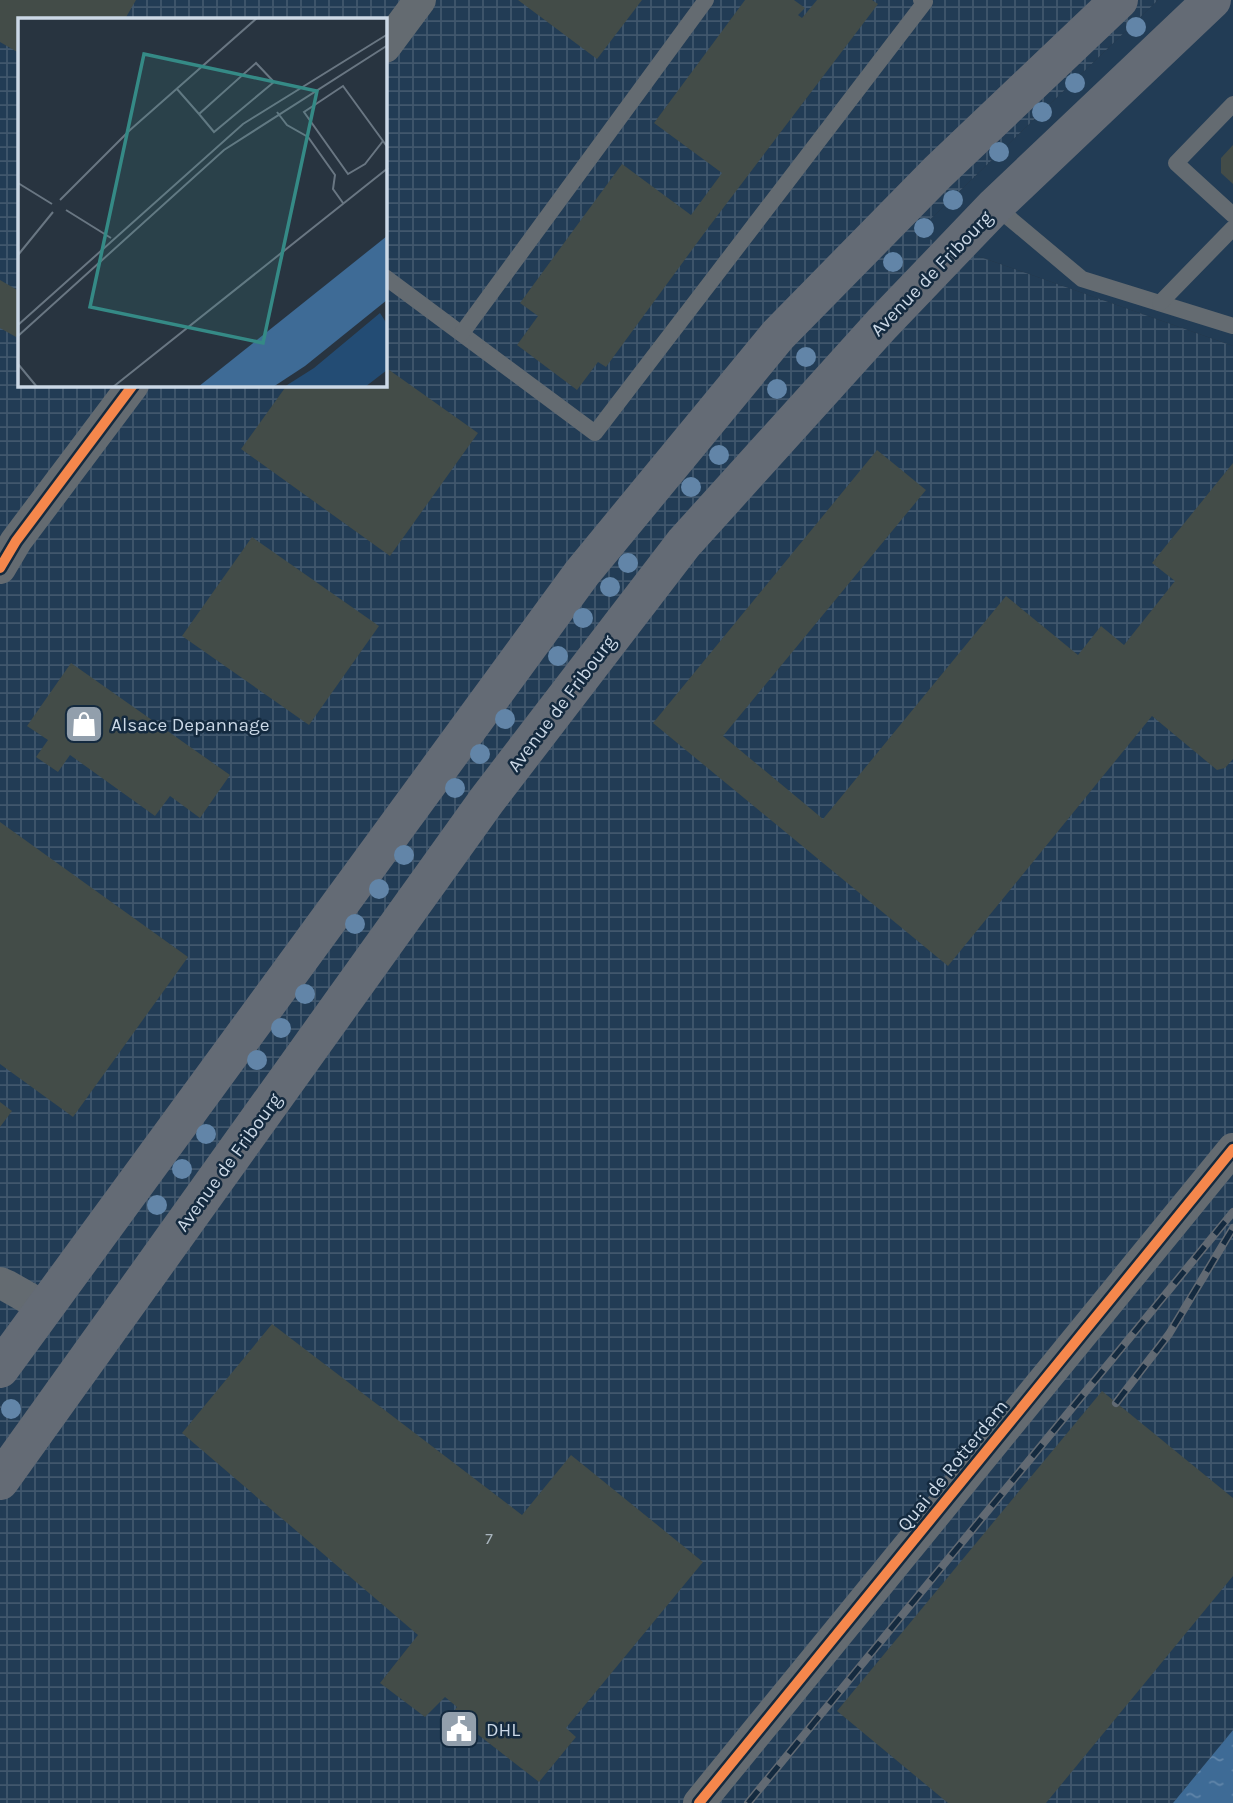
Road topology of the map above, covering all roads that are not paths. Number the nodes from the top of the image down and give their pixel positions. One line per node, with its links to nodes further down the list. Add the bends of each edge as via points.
1 (420, 0): 6 (street)
2 (706, 0): 14 (lane)
3 (921, 0): 14 (lane, via 925,2 594,433)
4 (1119, 0): 19 (main road, via 938,172 779,335 582,573)
5 (1212, 0): 8 (main road, Avenue de Fribourg)
6 (387, 44)
7 (1233, 104): 9 (lane, via 1176,163)
8 (995, 206): 12 (lane, via 1082,279); 21 (main road, Avenue de Fribourg, via 684,543 487,800)
9 (1233, 215)
10 (1233, 228): 12 (lane)
11 (387, 278): 14 (lane)
12 (1160, 303): 13 (lane)
13 (1233, 326)
14 (462, 333)
15 (132, 387): 16 (street)
16 (0, 568)
17 (1233, 1149): 22 (street, Quai de Rotterdam)
18 (0, 1283): 19 (street)
19 (44, 1307): 20 (main road)
20 (0, 1369)
21 (0, 1481)
22 (699, 1803)

